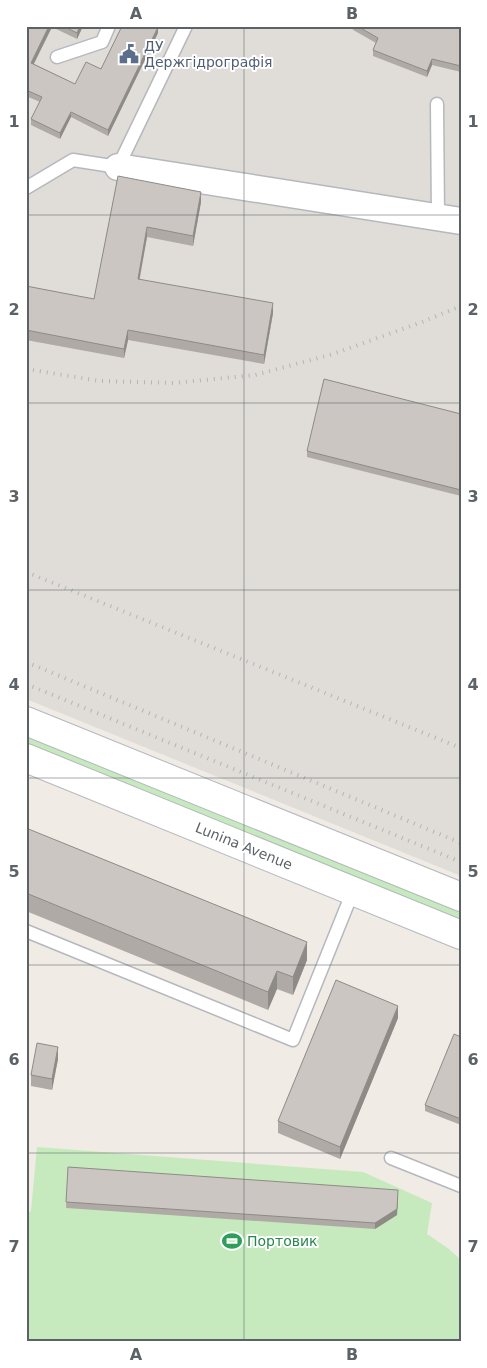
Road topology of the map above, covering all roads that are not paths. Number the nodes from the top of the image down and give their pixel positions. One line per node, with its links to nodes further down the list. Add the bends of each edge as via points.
1 (109, 26): 3 (lane, via 102,42)
2 (186, 26): 5 (lane)
3 (57, 57)
4 (437, 104): 7 (lane)
5 (118, 167): 6 (lane, via 73,160); 7 (street)
6 (26, 188)
7 (450, 219)
8 (26, 721): 11 (main road)
9 (26, 758): 10 (main road, Lunina Avenue)
10 (354, 891): 12 (lane, via 293,1040); 13 (main road, Lunina Avenue)
11 (461, 897)
12 (26, 932)
13 (461, 935)
14 (391, 1158): 15 (lane)
15 (461, 1186)

